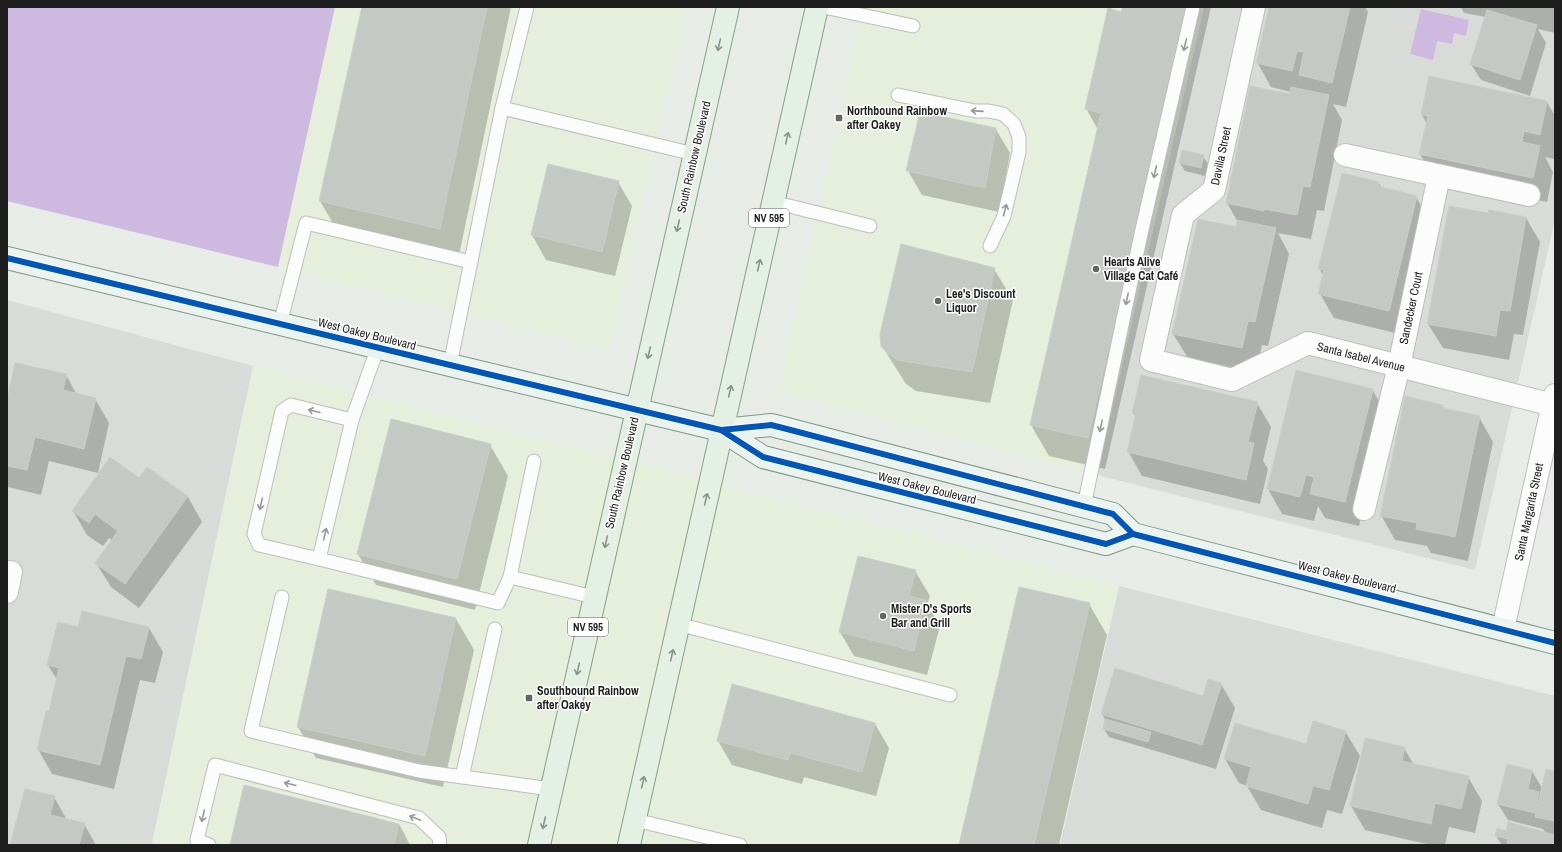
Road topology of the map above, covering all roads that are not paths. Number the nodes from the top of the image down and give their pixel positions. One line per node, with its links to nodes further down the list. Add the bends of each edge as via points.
1 (527, 7): 9 (lane)
2 (728, 7): 10 (main road, South Rainbow Boulevard / NV 595, one-way to 10)
3 (817, 7): 14 (main road, NV 595, one-way to 3)
4 (824, 7): 7 (lane)
5 (1193, 7): 29 (lane, one-way to 29, via 1141,234)
6 (1254, 7): 21 (street, Davilla Street, via 1214,190 1183,215)
7 (913, 26)
8 (898, 95): 16 (lane, one-way to 8, via 1004,216 1019,152 1019,137 1014,124 1003,114 975,111)
9 (502, 108): 10 (lane); 18 (lane)
10 (694, 154): 25 (main road, South Rainbow Boulevard / NV 595, one-way to 25)
11 (1345, 155): 12 (street)
12 (1439, 176): 13 (street); 23 (street, Sandecker Court)
13 (1529, 195)
14 (773, 202): 15 (lane); 27 (main road, NV 595, one-way to 14)
15 (870, 226)
16 (990, 246)
17 (7, 258): 19 (main road, West Oakey Boulevard)
18 (470, 262): 19 (lane, via 306,224); 22 (lane)
19 (280, 324): 20 (main road, West Oakey Boulevard)
20 (378, 348): 22 (main road, West Oakey Boulevard); 26 (lane)
21 (1150, 360): 23 (street, Santa Isabel Avenue, via 1232,380 1308,344)
22 (450, 365): 25 (main road, West Oakey Boulevard)
23 (1398, 366): 24 (street, Santa Isabel Avenue); 30 (street, Sandecker Court)
24 (1554, 400): 38 (street, Santa Margarita Street)
25 (636, 409): 27 (main road, West Oakey Boulevard); 35 (main road, South Rainbow Boulevard / NV 595, one-way to 35)
26 (352, 420): 32 (lane, one-way to 26); 32 (lane, one-way to 32, via 291,405 282,411 254,534 259,545)
27 (721, 430): 29 (main road, West Oakey Boulevard, via 771,425); 31 (main road, West Oakey Boulevard, via 763,457 974,511 1106,544); 36 (main road, NV 595, one-way to 27)
28 (534, 461): 33 (lane)
29 (1084, 506): 31 (main road, West Oakey Boulevard, via 1112,514)
30 (1364, 509)
31 (1133, 534): 38 (main road, West Oakey Boulevard)
32 (319, 559): 33 (lane, via 498,603)
33 (510, 577): 35 (lane)
34 (282, 597): 41 (lane, via 251,730 419,771)
35 (594, 597): 42 (main road, South Rainbow Boulevard / NV 595, one-way to 42)
36 (678, 624): 40 (lane); 43 (main road, NV 595, one-way to 36)
37 (495, 629): 41 (lane)
38 (1503, 629): 39 (main road, West Oakey Boulevard)
39 (1555, 643)
40 (950, 695)
41 (462, 777): 42 (lane)
42 (551, 789): 46 (main road, South Rainbow Boulevard / NV 595, one-way to 46)
43 (635, 820): 47 (main road, NV 595); 48 (lane)
44 (208, 845): 45 (lane, one-way to 44, via 439,837 419,818 215,765 197,840)
45 (440, 845)
46 (539, 845)
47 (629, 845)
48 (740, 845)

